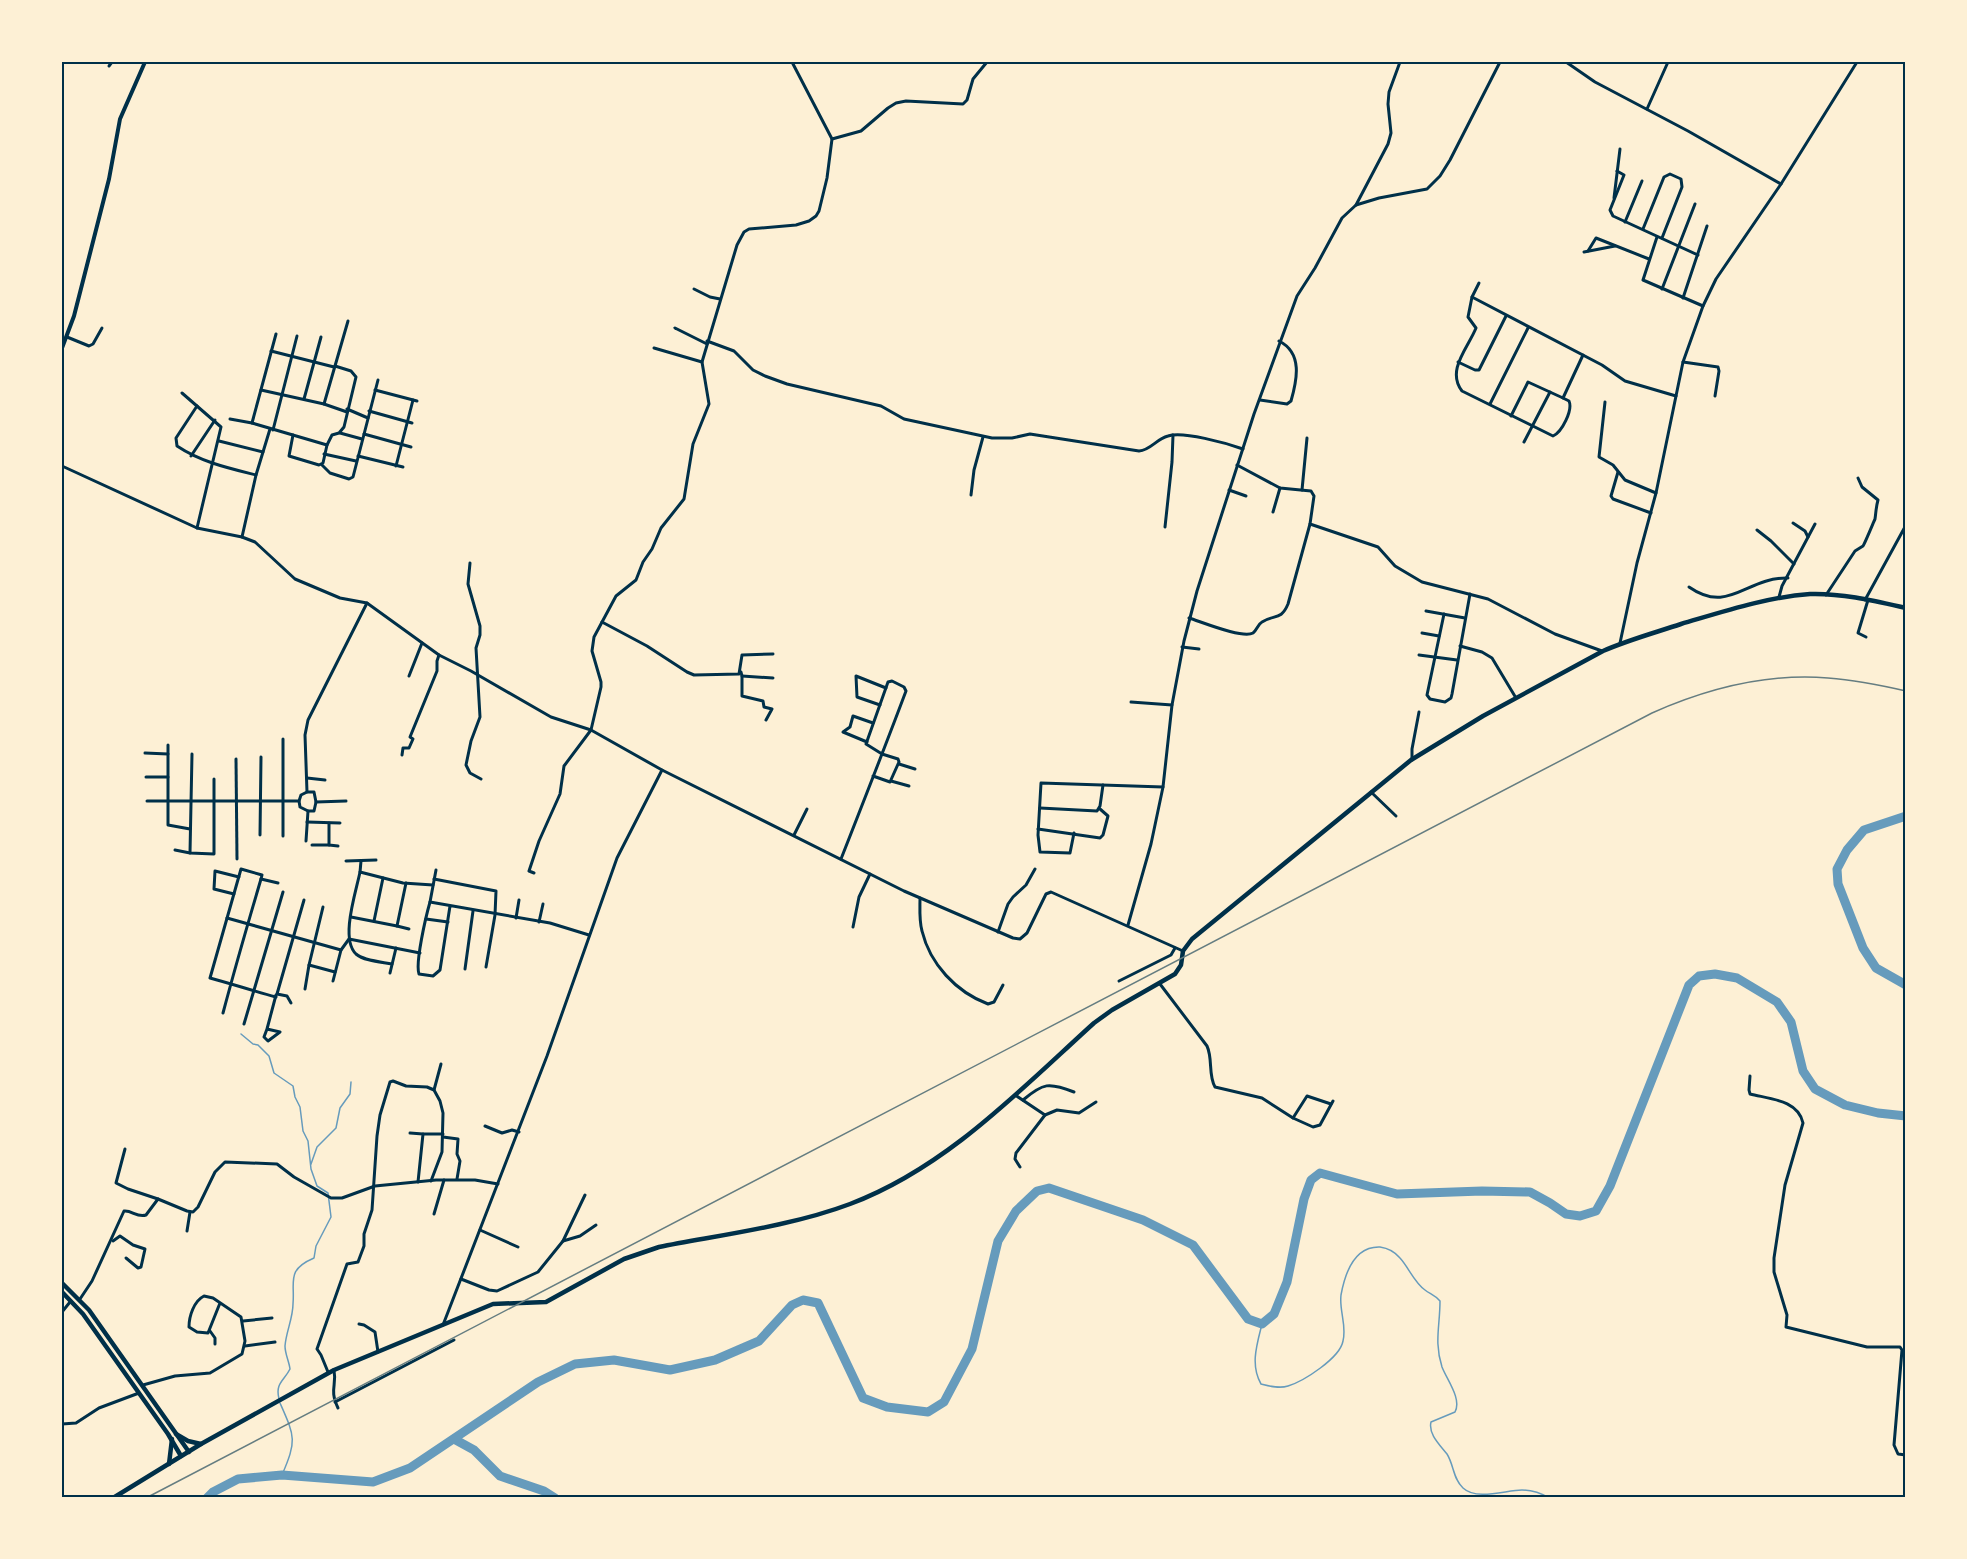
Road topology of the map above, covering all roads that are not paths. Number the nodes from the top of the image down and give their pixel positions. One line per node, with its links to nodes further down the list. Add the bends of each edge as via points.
1 (112, 62): 10 (street)
2 (146, 62): 42 (street, via 120,119 109,179)
3 (792, 62): 12 (street)
4 (987, 62): 12 (street, via 973,79 963,104 896,103 866,129)
5 (1400, 62): 19 (street, via 1389,92 1388,144)
6 (1500, 62): 19 (street, via 1433,185)
7 (1566, 62): 11 (street)
8 (1668, 62): 11 (street)
9 (1857, 62): 16 (street)
10 (109, 66)
11 (1647, 109): 16 (street)
12 (832, 140): 33 (street, via 816,216 796,225 758,227 744,232)
13 (1620, 149): 14 (street)
14 (1617, 171): 17 (street); 17 (street, via 1624,175)
15 (1642, 182): 20 (street)
16 (1781, 184): 34 (street, via 1716,279)
17 (1613, 203): 20 (street, via 1611,214)
18 (1695, 204): 25 (street)
19 (1356, 205): 44 (street, via 1342,218 1297,296)
20 (1625, 222): 22 (street)
21 (1707, 226): 26 (street)
22 (1643, 230): 23 (street); 23 (street, via 1664,177 1670,174 1681,179 1683,184)
23 (1660, 238): 25 (street); 27 (street)
24 (1617, 246): 24 (street, via 1586,252 1596,238); 27 (street)
25 (1678, 246): 26 (street); 30 (street)
26 (1698, 255): 32 (street)
27 (1649, 259): 30 (street, via 1643,280)
28 (1479, 283): 31 (street)
29 (694, 289): 33 (street)
30 (1662, 289): 32 (street)
31 (1472, 297): 35 (street); 53 (street, via 1468,316 1476,328)
32 (1683, 298): 34 (street)
33 (720, 299): 45 (street)
34 (1703, 306): 54 (street)
35 (1506, 316): 39 (street); 53 (street, via 1479,370)
36 (348, 321): 55 (street)
37 (102, 328): 42 (street, via 89,346)
38 (675, 328): 45 (street)
39 (1528, 328): 49 (street); 69 (street)
40 (276, 334): 48 (street)
41 (297, 336): 50 (street)
42 (67, 337): 46 (street)
43 (321, 337): 51 (street)
44 (1280, 341): 66 (street); 66 (street, via 1292,351 1296,365 1291,401 1287,404)
45 (707, 343): 52 (street); 86 (street, via 734,351 753,370 787,384 881,406 904,419)
46 (62, 348)
47 (654, 348): 52 (street)
48 (271, 351): 50 (street); 57 (street)
49 (1583, 355): 62 (street, via 1625,381); 64 (street)
50 (292, 357): 51 (street); 61 (street)
51 (314, 362): 55 (street); 65 (street)
52 (702, 362): 140 (street, via 709,404 693,444 684,499 661,528 636,580 616,596)
53 (1458, 362): 69 (street, via 1457,382 1462,391)
54 (1683, 362): 62 (street); 63 (street, via 1718,367)
55 (335, 367): 68 (street); 71 (street, via 355,374)
56 (378, 380): 58 (street)
57 (261, 390): 61 (street); 78 (street)
58 (375, 390): 72 (street); 77 (street, via 415,400)
59 (1550, 392): 64 (street); 73 (street, via 1528,382); 80 (street)
60 (182, 393): 70 (street)
61 (282, 394): 65 (street); 81 (street)
62 (1676, 396): 112 (street)
63 (1715, 396)
64 (1563, 398): 80 (street, via 1571,405 1557,435)
65 (304, 399): 68 (street)
66 (1259, 400): 94 (street)
67 (1605, 402): 106 (street, via 1599,455)
68 (324, 404): 71 (street)
69 (1490, 405): 73 (street)
70 (197, 406): 76 (street); 97 (street, via 175,440)
71 (347, 411): 75 (street); 82 (street)
72 (369, 411): 75 (street); 77 (street)
73 (1511, 416): 80 (street)
74 (230, 418): 78 (street)
75 (368, 418): 83 (street)
76 (215, 420): 89 (street, via 221,427); 97 (street)
77 (407, 422): 79 (street); 91 (street)
78 (252, 423): 81 (street)
79 (412, 423)
80 (1532, 427): 90 (street)
81 (271, 430): 84 (street); 95 (street)
82 (339, 433): 88 (street); 92 (street, via 332,435)
83 (363, 434): 88 (street); 91 (street)
84 (293, 435): 92 (street); 102 (street, via 290,456)
85 (1173, 435): 86 (street, via 1138,451 1030,434 1007,439); 94 (street); 121 (street)
86 (983, 436): 113 (street)
87 (1307, 438): 111 (street)
88 (362, 439): 98 (street)
89 (219, 441): 95 (street); 100 (street)
90 (1524, 442)
91 (402, 444): 93 (street); 104 (street)
92 (327, 445): 96 (street)
93 (411, 447)
94 (1243, 449): 103 (street)
95 (263, 452): 107 (street)
96 (324, 454): 99 (street); 102 (street)
97 (191, 456): 100 (street)
98 (357, 456): 99 (street); 104 (street)
99 (356, 461): 102 (street, via 353,477 349,479 330,473)
100 (213, 464): 107 (street); 122 (street)
101 (62, 465): 122 (street)
102 (322, 465)
103 (1237, 465): 109 (street); 110 (street)
104 (396, 466): 105 (street)
105 (403, 467)
106 (1618, 472): 112 (street, via 1630,483); 116 (street, via 1611,490 1613,499)
107 (256, 475): 124 (street)
108 (1858, 478): 131 (street, via 1862,488 1878,500 1874,522 1863,546 1855,551)
109 (1280, 488): 111 (street); 115 (street)
110 (1229, 490): 114 (street); 138 (street)
111 (1302, 490): 118 (street, via 1313,493)
112 (1656, 494): 116 (street)
113 (972, 495)
114 (1246, 496)
115 (1273, 512)
116 (1651, 513): 145 (street)
117 (1793, 523): 125 (street)
118 (1310, 524): 130 (street, via 1378,547 1395,566 1422,582); 138 (street, via 1288,604 1281,615 1262,622 1250,634 1234,633)
119 (1815, 524): 125 (street)
120 (1905, 525): 133 (street)
121 (1165, 527)
122 (198, 528): 124 (street)
123 (1757, 530): 127 (street)
124 (242, 537): 134 (street, via 261,546 295,579 340,598)
125 (1808, 537): 127 (street)
126 (470, 563): 157 (street, via 468,584 480,626 476,648)
127 (1794, 564): 128 (street)
128 (1788, 578): 129 (street, via 1766,580 1720,598 1702,596); 132 (street)
129 (1689, 587)
130 (1470, 594): 139 (street); 149 (street)
131 (1826, 595): 132 (main road); 133 (main road)
132 (1777, 599): 145 (main road)
133 (1867, 600): 135 (main road); 143 (street, via 1858,633)
134 (367, 603): 144 (street); 185 (street, via 308,720)
135 (1905, 608)
136 (1426, 611): 137 (street)
137 (1444, 614): 139 (street); 142 (street)
138 (1190, 618): 147 (street)
139 (1465, 618): 146 (street)
140 (602, 622): 155 (street, via 690,674); 167 (street, via 592,644 601,681)
141 (1422, 633): 142 (street)
142 (1439, 636): 153 (street)
143 (1866, 637)
144 (422, 643): 151 (street); 156 (street)
145 (1620, 643): 149 (main road)
146 (1460, 646): 154 (street); 160 (street, via 1492,658)
147 (1182, 647): 148 (street); 163 (street)
148 (1199, 649)
149 (1603, 651): 160 (main road)
150 (773, 654): 155 (street, via 742,655)
151 (439, 655): 157 (street); 175 (street, via 437,671 410,737 413,740 409,748 403,748)
152 (1419, 655): 153 (street)
153 (1434, 658): 154 (street); 154 (street, via 1427,697 1446,702 1452,694)
154 (1457, 660)
155 (742, 674): 158 (street); 165 (street, via 742,696 763,701 764,707 772,709)
156 (410, 676)
157 (479, 676): 167 (street, via 551,717); 187 (street, via 480,719 466,765 470,773)
158 (773, 678)
159 (886, 688): 162 (street); 162 (street, via 856,676 857,697); 174 (street, via 892,681 906,691)
160 (1516, 698): 178 (main road)
161 (1131, 702): 163 (street)
162 (880, 705): 166 (street)
163 (1172, 705): 192 (street)
164 (1419, 712): 178 (street)
165 (766, 720)
166 (873, 723): 169 (street); 169 (street, via 853,716 850,727 843,732)
167 (591, 730): 181 (street); 232 (street, via 564,766 560,794 539,841)
168 (283, 739): 200 (street)
169 (867, 742): 174 (street)
170 (168, 745): 172 (street)
171 (145, 753): 172 (street)
172 (168, 754): 184 (street)
173 (192, 754): 203 (street)
174 (882, 754): 179 (street, via 898,759); 182 (street)
175 (402, 755)
176 (261, 757): 199 (street)
177 (236, 759): 198 (street)
178 (1412, 760): 194 (main road)
179 (899, 764): 180 (street); 189 (street)
180 (915, 769)
181 (662, 770): 217 (street); 267 (street, via 617,858)
182 (873, 776): 189 (street); 226 (street)
183 (146, 777): 184 (street)
184 (168, 777): 196 (street)
185 (307, 778): 188 (street); 193 (street)
186 (214, 779): 197 (street)
187 (481, 779)
188 (325, 780)
189 (891, 781): 191 (street)
190 (1103, 785): 192 (street); 205 (street, via 1043,782); 207 (street)
191 (909, 786)
192 (1163, 787): 261 (street)
193 (307, 792): 201 (street); 204 (street, via 314,792)
194 (1371, 792): 209 (street); 274 (main road, via 1192,939)
195 (147, 801): 196 (street)
196 (169, 801): 203 (street); 213 (street, via 168,825)
197 (214, 801): 198 (street); 203 (street); 224 (street, via 214,854)
198 (237, 801): 199 (street); 225 (street)
199 (260, 801): 200 (street); 216 (street)
200 (283, 801): 201 (street); 218 (street)
201 (299, 801): 208 (street, via 300,807)
202 (346, 801): 204 (street)
203 (190, 802): 213 (street)
204 (316, 802): 208 (street, via 314,810)
205 (1040, 808): 207 (street); 214 (street)
206 (807, 809): 217 (street)
207 (1100, 809): 215 (street, via 1108,816 1101,837)
208 (308, 811): 210 (street)
209 (1396, 816)
210 (307, 822): 211 (street); 219 (street)
211 (329, 823): 212 (street); 221 (street)
212 (340, 823)
213 (190, 829): 224 (street)
214 (1038, 829): 215 (street); 215 (street, via 1040,852 1070,853)
215 (1074, 833)
216 (260, 835)
217 (794, 835): 226 (street)
218 (283, 836)
219 (306, 841)
220 (312, 845): 221 (street)
221 (329, 845): 222 (street)
222 (338, 846)
223 (175, 850): 224 (street)
224 (190, 854)
225 (237, 859)
226 (841, 859): 234 (street)
227 (376, 860): 229 (street)
228 (346, 861): 229 (street)
229 (361, 861): 233 (street)
230 (1035, 869): 266 (street, via 1008,904)
231 (436, 870): 238 (street)
232 (532, 872)
233 (360, 873): 236 (street); 253 (street)
234 (870, 874): 244 (street); 263 (street, via 859,897)
235 (239, 877): 237 (street, via 241,869 262,875); 243 (street); 243 (street, via 214,871 214,889)
236 (383, 878): 239 (street); 257 (street)
237 (261, 879): 240 (street); 260 (street)
238 (434, 879): 241 (street); 252 (street, via 495,891)
239 (406, 883): 241 (street); 262 (street)
240 (278, 884)
241 (433, 885): 247 (street)
242 (282, 892): 265 (street)
243 (234, 894): 254 (street)
244 (920, 898): 266 (street); 286 (street, via 922,932 944,975 988,1004 994,1002)
245 (304, 900): 268 (street)
246 (519, 900): 255 (street)
247 (430, 902): 249 (street); 256 (street)
248 (543, 904): 259 (street)
249 (450, 906): 251 (street); 258 (street)
250 (322, 907): 270 (street)
251 (473, 911): 252 (street); 279 (street)
252 (495, 915): 255 (street); 278 (street)
253 (351, 917): 257 (street); 269 (street)
254 (227, 918): 260 (street); 284 (street, via 210,978)
255 (516, 918): 259 (street)
256 (426, 919): 258 (street); 275 (street)
257 (374, 921): 262 (street)
258 (448, 922): 275 (street, via 439,973 418,973)
259 (539, 922): 267 (street)
260 (248, 924): 265 (street); 284 (street)
261 (1128, 925): 266 (street, via 1051,892 1046,894 1024,937 1013,938); 272 (street)
262 (397, 926): 264 (street)
263 (853, 927)
264 (409, 929)
265 (271, 930): 268 (street); 288 (street)
266 (998, 932)
267 (589, 936): 304 (street)
268 (294, 937): 270 (street); 289 (street)
269 (349, 939): 271 (street); 273 (street); 276 (street, via 361,957)
270 (315, 943): 273 (street); 277 (street)
271 (396, 948): 275 (street); 276 (street)
272 (1175, 948): 274 (street); 283 (street, via 1171,955)
273 (340, 950): 280 (street)
274 (1183, 951): 285 (main road, via 1175,974)
275 (420, 953)
276 (392, 964): 281 (street)
277 (309, 965): 280 (street); 287 (street)
278 (486, 967)
279 (465, 969)
280 (335, 972): 282 (street)
281 (390, 973)
282 (333, 981)
283 (1119, 981)
284 (231, 984): 288 (street); 291 (street)
285 (1160, 984): 298 (main road, via 1094,1023); 302 (street, via 1207,1046 1215,1087 1262,1098)
286 (1003, 985)
287 (305, 989)
288 (254, 991): 289 (street); 292 (street)
289 (276, 995): 290 (street, via 287,996); 293 (street)
290 (291, 1003)
291 (223, 1013)
292 (243, 1024)
293 (267, 1029): 293 (street, via 279,1031 280,1032 268,1041 264,1037)
294 (441, 1064): 296 (street)
295 (1750, 1076): 358 (street, via 1749,1093 1792,1105 1803,1122 1785,1185 1774,1258 1774,1272 1788,1318 1786,1327 1867,1347 1900,1347 1894,1445 1898,1454)
296 (434, 1090): 308 (street, via 443,1109); 317 (street, via 390,1082 380,1115)
297 (1074, 1092): 299 (street, via 1046,1084)
298 (1015, 1095): 299 (street); 339 (main road, via 971,1133 920,1168 852,1203 805,1218 647,1250 546,1302 493,1304)
299 (1023, 1100): 301 (street)
300 (1096, 1102): 301 (street, via 1078,1113 1057,1110)
301 (1046, 1115): 311 (street, via 1016,1153)
302 (1293, 1118): 302 (street, via 1316,1127 1332,1102 1307,1096)
303 (485, 1126): 304 (street, via 502,1133)
304 (519, 1132): 316 (street)
305 (410, 1133): 306 (street)
306 (423, 1134): 308 (street); 315 (street)
307 (461, 1134): 309 (street)
308 (443, 1136): 309 (street); 314 (street, via 441,1157)
309 (459, 1139): 312 (street)
310 (125, 1149): 319 (street, via 116,1183)
311 (1020, 1167)
312 (457, 1179): 313 (street); 316 (street)
313 (444, 1180): 314 (street); 321 (street)
314 (431, 1181): 315 (street)
315 (418, 1182): 317 (street)
316 (498, 1184): 323 (street)
317 (375, 1186): 320 (street, via 342,1198 329,1198 280,1165 230,1161 218,1167 198,1207); 348 (street, via 358,1262 347,1264 317,1349)
318 (585, 1195): 325 (street)
319 (158, 1199): 320 (street); 326 (street, via 146,1215 124,1211)
320 (190, 1212): 324 (street)
321 (434, 1214)
322 (596, 1225): 325 (street)
323 (480, 1230): 327 (street); 329 (street)
324 (187, 1231)
325 (563, 1241): 329 (street, via 538,1272 501,1289 489,1290)
326 (111, 1242): 328 (street, via 120,1236 145,1249 141,1268); 332 (street)
327 (518, 1247)
328 (126, 1258)
329 (461, 1279): 339 (street)
330 (62, 1283): 332 (main road)
331 (62, 1292): 333 (main road)
332 (80, 1299): 340 (main road)
333 (72, 1301): 335 (street); 341 (main road)
334 (220, 1303): 337 (street); 342 (street); 342 (street, via 204,1296 194,1306 189,1327 205,1334)
335 (62, 1312)
336 (272, 1318): 337 (street)
337 (243, 1321): 346 (street)
338 (359, 1324): 347 (street, via 375,1332)
339 (443, 1324): 347 (main road)
340 (101, 1326): 341 (main road); 349 (main road)
341 (94, 1330): 350 (main road)
342 (210, 1331): 345 (street)
343 (454, 1341): 351 (street)
344 (275, 1342): 346 (street)
345 (215, 1344)
346 (245, 1346): 349 (street, via 240,1356 210,1373 175,1376)
347 (378, 1352): 348 (main road)
348 (331, 1371): 351 (street, via 335,1377); 356 (main road)
349 (142, 1385): 354 (main road)
350 (140, 1393): 353 (street, via 99,1408 76,1423); 355 (main road)
351 (335, 1402): 352 (street)
352 (338, 1408)
353 (62, 1424)
354 (177, 1434): 356 (main road); 357 (main road)
355 (171, 1439): 359 (main road); 360 (main road)
356 (201, 1444): 357 (main road)
357 (189, 1452): 359 (main road)
358 (1905, 1455)
359 (181, 1456): 360 (main road)
360 (169, 1464): 361 (main road)
361 (112, 1497)

